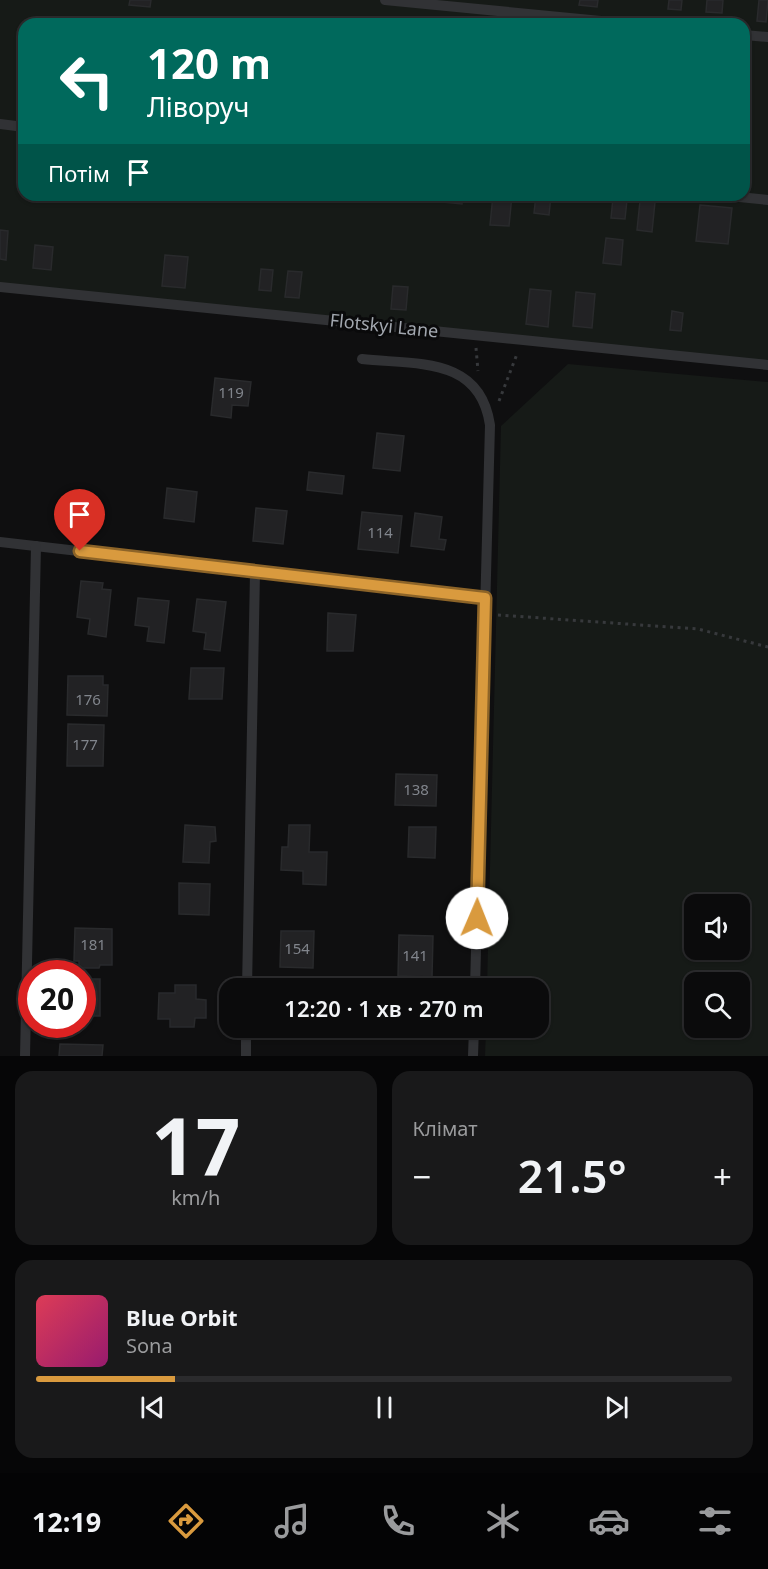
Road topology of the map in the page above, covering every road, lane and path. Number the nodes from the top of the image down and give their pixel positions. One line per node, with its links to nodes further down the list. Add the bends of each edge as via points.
1 (385, 0): 2 (lane)
2 (570, 18)
3 (750, 36): 4 (lane)
4 (768, 37)
5 (0, 124): 6 (lane)
6 (18, 126)
7 (750, 198): 8 (lane)
8 (768, 200)
9 (0, 287): 10 (lane, Flotskyi Lane)
10 (474, 335): 11 (lane, Flotskyi Lane); 14 (path)
11 (522, 340): 13 (lane, Flotskyi Lane); 15 (path)
12 (362, 359): 14 (lane, via 444,368 458,373)
13 (768, 365)
14 (481, 393): 15 (lane)
15 (490, 425): 19 (lane)
16 (0, 542): 17 (lane)
17 (36, 546): 18 (lane); 26 (lane)
18 (255, 572): 19 (lane); 22 (lane)
19 (485, 598): 20 (lane)
20 (484, 615): 21 (path, via 698,629); 23 (lane)
21 (768, 647)
22 (247, 978)
23 (475, 978)
24 (246, 1038): 27 (lane)
25 (474, 1038): 28 (lane)
26 (25, 1056)
27 (246, 1056)
28 (473, 1056)

